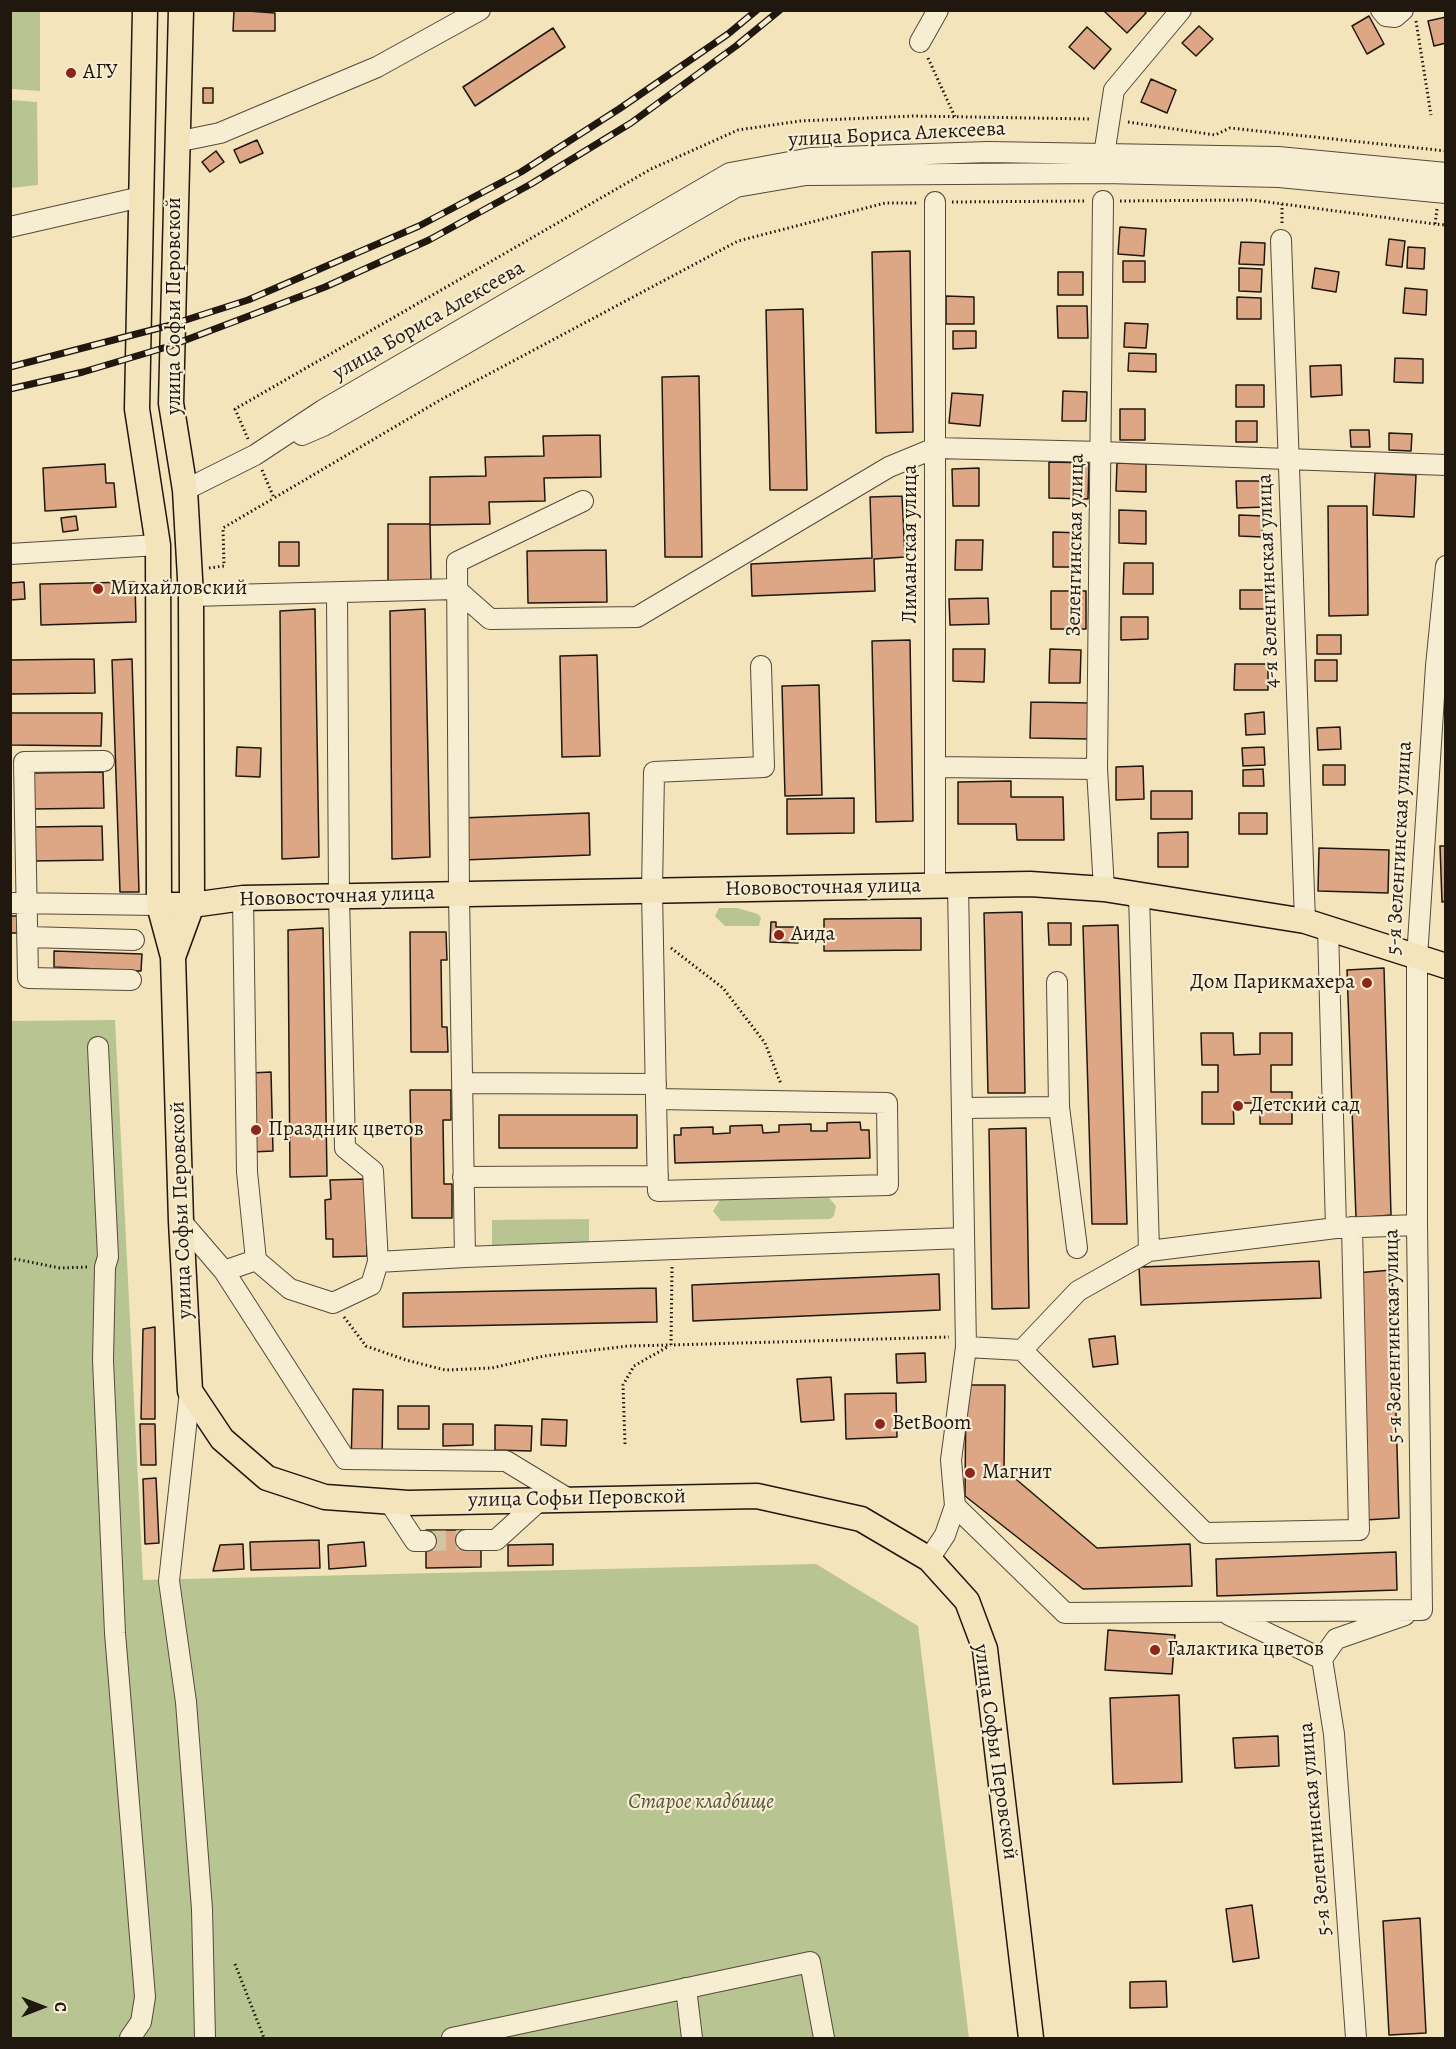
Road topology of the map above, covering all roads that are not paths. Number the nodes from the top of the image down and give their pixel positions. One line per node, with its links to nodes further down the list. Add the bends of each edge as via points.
1 (145, 10): 14 (main road, улица Софьи Перовской)
2 (181, 10): 9 (main road, улица Софьи Перовской)
3 (480, 10): 9 (street, via 366,71 220,133)
4 (939, 10): 8 (street)
5 (1181, 10): 10 (street, via 1114,90)
6 (1381, 10): 7 (street, via 1386,16 1395,17)
7 (1403, 10)
8 (920, 42)
9 (176, 142): 12 (main road, улица Софьи Перовской)
10 (1104, 155): 11 (street, улица Бориса Алексеева, via 1278,158); 21 (street, улица Бориса Алексеева, via 988,152 811,158 730,174 323,410)
11 (1446, 173)
12 (175, 192): 14 (main road); 24 (main road, улица Софьи Перовской, via 171,403)
13 (1446, 193): 21 (street, via 1279,177 1104,173 806,175 736,187 323,426)
14 (141, 197): 17 (street); 26 (main road, улица Софьи Перовской, via 137,409)
15 (1103, 201): 20 (street, Зеленгинская улица)
16 (935, 202): 19 (street, Лиманская улица)
17 (10, 227)
18 (1281, 240): 22 (street, 4-я Зеленгинская улица)
19 (935, 448): 20 (street); 29 (street, via 889,467 637,617 490,619); 35 (street, Лиманская улица)
20 (1102, 452): 22 (street); 36 (street, Зеленгинская улица)
21 (255, 455): 24 (street, улица Бориса Алексеева)
22 (1289, 461): 23 (street); 47 (street, 4-я Зеленгинская улица)
23 (1446, 465)
24 (185, 490): 26 (main road); 31 (main road, улица Софьи Перовской)
25 (583, 501): 29 (street, via 457,562)
26 (158, 545): 27 (street); 45 (main road, улица Софьи Перовской)
27 (10, 554)
28 (1446, 566): 33 (street, 5-я Зеленгинская улица)
29 (456, 589): 30 (street); 40 (street)
30 (337, 594): 31 (street); 42 (street)
31 (191, 596): 46 (main road, улица Софьи Перовской)
32 (761, 666): 39 (street, via 764,767 654,771)
33 (1441, 666): 52 (street, 5-я Зеленгинская улица)
34 (104, 761): 44 (street, via 24,762)
35 (937, 766): 36 (street); 37 (street, Лиманская улица)
36 (1097, 769): 38 (street, Зеленгинская улица)
37 (947, 886): 38 (main road, Нововосточная улица, via 1030,884); 39 (main road, Нововосточная улица); 60 (street, Лиманская улица)
38 (1104, 889): 41 (main road, Нововосточная улица)
39 (652, 891): 40 (main road, Нововосточная улица); 58 (street)
40 (459, 894): 42 (main road, Нововосточная улица); 57 (street)
41 (1139, 894): 47 (main road, Нововосточная улица); 68 (street)
42 (339, 896): 43 (main road, Нововосточная улица); 71 (street, via 345,1148 373,1171)
43 (243, 898): 46 (main road, Нововосточная улица); 70 (street, via 247,1172)
44 (19, 903): 45 (street); 49 (street)
45 (159, 905): 46 (main road, Нововосточная улица); 51 (main road, улица Софьи Перовской)
46 (192, 905): 51 (main road, улица Софьи Перовской)
47 (1305, 921): 48 (main road, Нововосточная улица)
48 (1328, 928): 52 (main road, Нововосточная улица); 65 (street)
49 (28, 938): 50 (street); 54 (street, via 28,978)
50 (134, 940)
51 (173, 957): 63 (main road, улица Софьи Перовской)
52 (1418, 958): 53 (main road, Нововосточная улица); 64 (street, 5-я Зеленгинская улица)
53 (1446, 966)
54 (131, 980)
55 (1057, 982): 59 (street)
56 (98, 1047): 88 (street, via 108,1257 103,1360 115,1633 145,1996 141,2022)
57 (462, 1083): 58 (street); 62 (street)
58 (656, 1091): 61 (street); 61 (street, via 785,1101 887,1103 888,1185 658,1191)
59 (1059, 1107): 60 (street); 67 (street)
60 (962, 1108): 66 (street, Лиманская улица)
61 (658, 1176): 62 (street)
62 (463, 1177): 69 (street)
63 (181, 1221): 72 (street); 75 (main road, улица Софьи Перовской)
64 (1417, 1225): 65 (street); 83 (street, 5-я Зеленгинская улица)
65 (1344, 1228): 68 (street); 74 (street, via 1359,1530 1205,1533)
66 (964, 1238): 69 (street); 73 (street, Лиманская улица)
67 (1077, 1248)
68 (1149, 1251): 74 (street, via 1078,1291)
69 (465, 1257): 71 (street)
70 (256, 1260): 71 (street, via 290,1289 333,1303 371,1285); 72 (street)
71 (378, 1262)
72 (224, 1271): 76 (street, via 345,1459 506,1461)
73 (966, 1342): 74 (street); 79 (street, Лиманская улица, via 951,1460)
74 (1022, 1350)
75 (190, 1391): 78 (main road, улица Софьи Перовской, via 222,1438 267,1478 325,1497); 89 (street, via 170,1581 188,1736 201,1909)
76 (567, 1498): 77 (main road, улица Софьи Перовской); 82 (main road, улица Софьи Перовской, via 757,1496 861,1519)
77 (540, 1500): 78 (main road, улица Софьи Перовской); 80 (street, via 496,1540)
78 (390, 1503): 81 (street, via 415,1541)
79 (956, 1506): 82 (street, via 945,1535); 84 (street, via 1065,1613)
80 (466, 1540)
81 (426, 1541)
82 (929, 1559): 93 (main road, улица Софьи Перовской, via 967,1601 985,1649)
83 (1422, 1610): 84 (street); 85 (street, via 1336,1639)
84 (1225, 1613): 85 (street)
85 (1322, 1659): 94 (street, 5-я Зеленгинская улица, via 1335,1745)
86 (686, 1988): 87 (street); 91 (street); 92 (street, via 810,1962)
87 (474, 2036): 90 (street)
88 (130, 2038)
89 (205, 2038)
90 (452, 2038)
91 (692, 2038)
92 (824, 2038)
93 (1031, 2038)
94 (1356, 2038)

